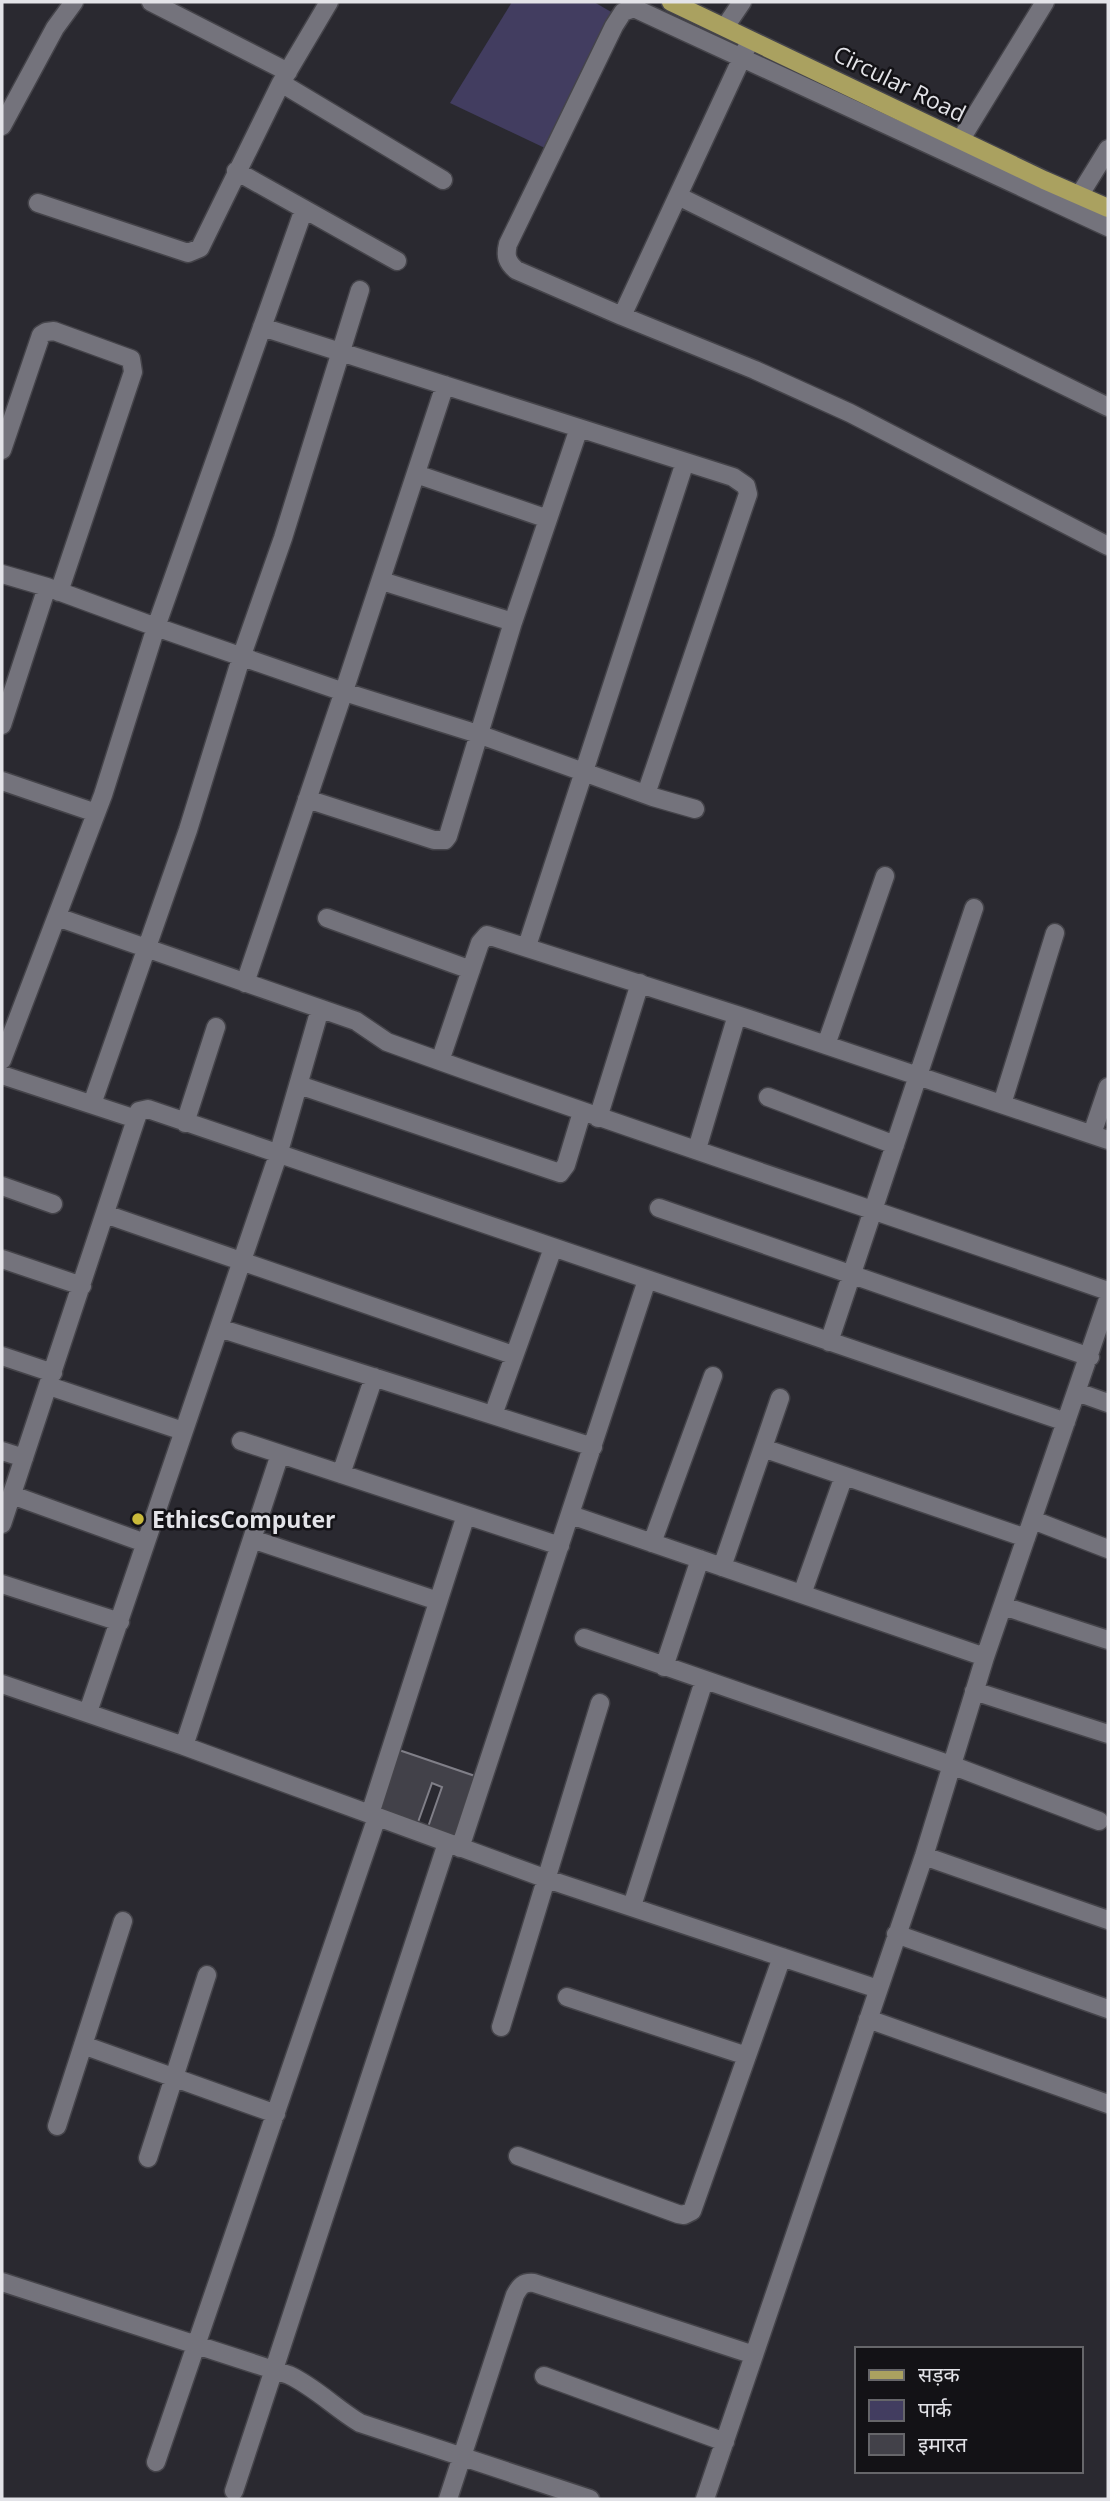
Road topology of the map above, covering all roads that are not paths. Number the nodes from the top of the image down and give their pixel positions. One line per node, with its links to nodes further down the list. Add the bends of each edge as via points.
1 (74, 2): 11 (street)
2 (151, 2): 10 (street)
3 (329, 2): 10 (street)
4 (671, 2): 7 (main road, Circular Road)
5 (742, 2): 7 (street)
6 (1045, 2): 12 (street)
7 (725, 27): 8 (main road, Circular Road)
8 (751, 39): 9 (street); 12 (main road, Circular Road)
9 (742, 59): 16 (street); 21 (street); 24 (street, via 634,8 623,12 508,244 505,254 516,270)
10 (285, 77): 14 (street); 15 (street)
11 (2, 126)
12 (961, 139): 17 (main road, Circular Road)
13 (1108, 149): 17 (street)
14 (236, 171): 18 (street, via 200,248 188,253); 20 (street)
15 (443, 180)
16 (678, 196): 24 (street); 28 (street)
17 (1079, 196): 19 (main road, Circular Road)
18 (38, 203)
19 (1108, 208)
20 (304, 209): 22 (street); 25 (street)
21 (1108, 227)
22 (397, 261)
23 (360, 290): 26 (street)
24 (622, 316): 34 (street, via 850,413)
25 (262, 327): 26 (street); 39 (street)
26 (341, 352): 27 (street); 40 (street)
27 (445, 385): 29 (street); 32 (street)
28 (1108, 407)
29 (579, 428): 31 (street); 33 (street)
30 (2, 450): 37 (street, via 41,335 54,331 131,359 133,372)
31 (685, 462): 44 (street); 46 (street, via 741,481 748,494)
32 (416, 474): 33 (street); 36 (street)
33 (548, 519): 38 (street)
34 (1108, 546)
35 (2, 574): 37 (street)
36 (382, 581): 38 (street); 41 (street)
37 (53, 590): 39 (street); 42 (street)
38 (513, 622): 43 (street)
39 (156, 627): 40 (street); 49 (street)
40 (242, 655): 41 (street); 56 (street)
41 (344, 691): 43 (street); 47 (street)
42 (2, 725)
43 (478, 734): 44 (street); 47 (street, via 445,840)
44 (583, 771): 46 (street); 55 (street)
45 (2, 781): 49 (street)
46 (646, 794): 48 (street)
47 (307, 799): 58 (street)
48 (695, 809)
49 (96, 813): 52 (street)
50 (885, 876): 63 (street)
51 (974, 908): 67 (street)
52 (57, 917): 56 (street); 64 (street)
53 (327, 918): 57 (street)
54 (1055, 933): 72 (street)
55 (527, 946): 57 (street, via 487,935); 59 (street)
56 (147, 950): 58 (street); 71 (street)
57 (471, 970): 65 (street)
58 (245, 983): 60 (street)
59 (640, 983): 61 (street); 73 (street)
60 (320, 1009): 65 (street, via 356,1021 378,1038); 68 (street)
61 (737, 1014): 63 (street); 78 (street)
62 (216, 1027): 75 (street)
63 (826, 1045): 67 (street)
64 (2, 1060)
65 (440, 1061): 73 (street)
66 (2, 1075): 71 (street)
67 (918, 1077): 72 (street); 77 (street)
68 (299, 1085): 73 (street, via 560,1174); 79 (street)
69 (1108, 1087): 76 (street)
70 (768, 1097): 77 (street)
71 (92, 1104): 74 (street)
72 (1002, 1104): 76 (street)
73 (590, 1115): 78 (street)
74 (136, 1119): 75 (street, via 144,1109); 84 (street)
75 (186, 1123): 79 (street)
76 (1100, 1137)
77 (895, 1144): 83 (street)
78 (697, 1149): 83 (street)
79 (278, 1155): 85 (street); 87 (street)
80 (3, 1192): 81 (street)
81 (53, 1204)
82 (659, 1208): 88 (street)
83 (873, 1209): 88 (street); 91 (street)
84 (105, 1214): 87 (street); 90 (street)
85 (554, 1248): 89 (street); 95 (street)
86 (2, 1259): 90 (street)
87 (241, 1262): 93 (street); 95 (street)
88 (851, 1273): 94 (street); 97 (street)
89 (647, 1280): 94 (street); 108 (street)
90 (82, 1286): 100 (street)
91 (1108, 1291)
92 (1108, 1299): 97 (street)
93 (219, 1328): 99 (street); 106 (street)
94 (829, 1342): 105 (street)
95 (513, 1355): 104 (street)
96 (2, 1356): 100 (street)
97 (1090, 1357): 101 (street)
98 (713, 1376): 123 (street)
99 (374, 1377): 104 (street); 113 (street)
100 (51, 1380): 106 (street); 112 (street)
101 (1077, 1392): 103 (street); 105 (street)
102 (780, 1398): 109 (street)
103 (1108, 1403)
104 (493, 1415): 108 (street)
105 (1066, 1422): 118 (street)
106 (183, 1431): 122 (street)
107 (241, 1441): 111 (street)
108 (593, 1447): 117 (street)
109 (763, 1448): 114 (street); 127 (street)
110 (2, 1451): 112 (street)
111 (280, 1454): 113 (street); 121 (street)
112 (24, 1458): 115 (street)
113 (341, 1474): 116 (street)
114 (844, 1475): 120 (street); 129 (street)
115 (12, 1495): 119 (street); 122 (street)
116 (466, 1515): 124 (street); 130 (street)
117 (571, 1515): 123 (street); 124 (street)
118 (1033, 1520): 120 (street); 125 (street)
119 (2, 1524)
120 (1026, 1538): 131 (street)
121 (253, 1539): 130 (street); 143 (street)
122 (145, 1543): 132 (street)
123 (652, 1543): 126 (street)
124 (560, 1546): 147 (street)
125 (1108, 1549)
126 (700, 1559): 127 (street); 136 (street)
127 (722, 1567): 129 (street)
128 (2, 1584): 132 (street)
129 (802, 1594): 135 (street)
130 (438, 1601): 145 (street)
131 (1003, 1606): 134 (street); 135 (street)
132 (120, 1622): 141 (street)
133 (584, 1638): 136 (street)
134 (1108, 1640)
135 (985, 1657): 139 (street)
136 (664, 1667): 137 (street)
137 (704, 1681): 144 (street); 150 (street)
138 (2, 1684): 141 (street)
139 (974, 1691): 142 (street); 144 (street)
140 (600, 1703): 149 (street)
141 (88, 1712): 143 (street)
142 (1108, 1734)
143 (184, 1746): 145 (street)
144 (951, 1765): 146 (street); 148 (street)
145 (374, 1816): 147 (street); 165 (street)
146 (1099, 1821)
147 (454, 1846): 149 (street); 172 (street)
148 (924, 1856): 151 (street); 153 (street)
149 (547, 1879): 150 (street); 160 (street)
150 (632, 1906): 154 (street)
151 (1108, 1920)
152 (123, 1921): 161 (street)
153 (896, 1934): 156 (street); 158 (street)
154 (782, 1956): 156 (street); 162 (street)
155 (207, 1975): 163 (street)
156 (877, 1989): 159 (street)
157 (568, 1997): 162 (street)
158 (1108, 2009)
159 (868, 2019): 164 (street); 171 (street)
160 (502, 2026)
161 (83, 2045): 163 (street); 166 (street)
162 (747, 2056): 167 (street, via 695,2206 684,2216)
163 (174, 2077): 165 (street); 168 (street)
164 (1108, 2104)
165 (276, 2114): 170 (street)
166 (57, 2126)
167 (519, 2156)
168 (148, 2158)
169 (2, 2282): 170 (street)
170 (197, 2344): 172 (street); 176 (street)
171 (754, 2355): 174 (street); 175 (street, via 526,2283 514,2295)
172 (274, 2371): 175 (street, via 302,2381 360,2423); 177 (street)
173 (544, 2376): 174 (street)
174 (725, 2442): 180 (street)
175 (462, 2458): 178 (street); 179 (street)
176 (156, 2462)
177 (234, 2491)
178 (578, 2497)
179 (448, 2499)
180 (705, 2499)

